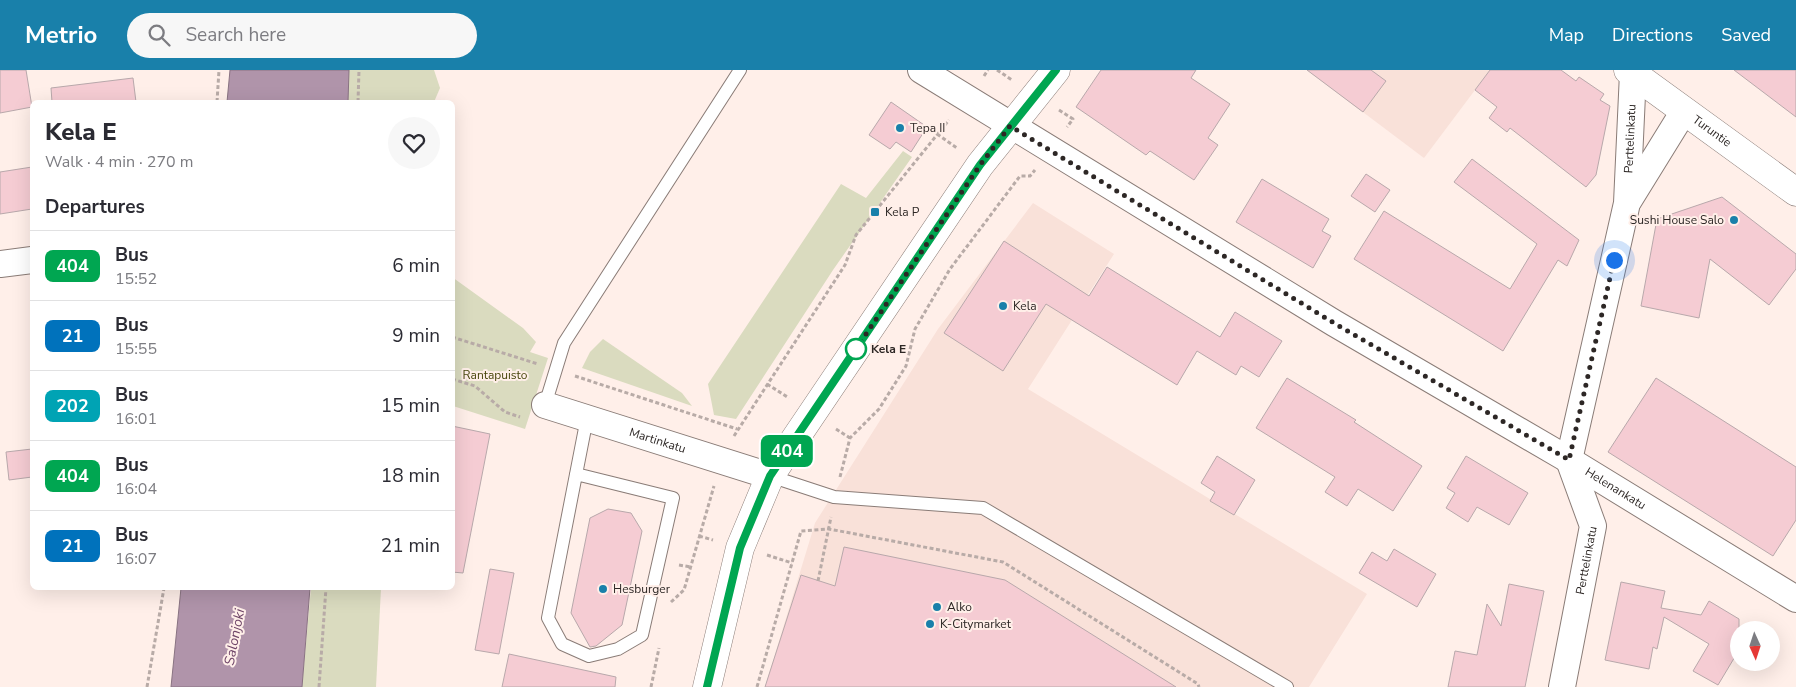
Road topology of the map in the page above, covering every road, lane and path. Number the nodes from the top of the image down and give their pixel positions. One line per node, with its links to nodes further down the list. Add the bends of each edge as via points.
1 (219, 70): 7 (path)
2 (359, 70): 8 (path)
3 (740, 70): 18 (lane, via 564,343)
4 (921, 70): 10 (street, Helenankatu)
5 (1056, 70): 10 (main road)
6 (1632, 71): 9 (main road, Turuntie); 14 (street, Perttelinkatu)
7 (217, 100)
8 (358, 100)
9 (1684, 111): 13 (main road, Turuntie); 14 (street, Perttelinkatu)
10 (1010, 126): 22 (street, Helenankatu, via 1334,323); 24 (main road, via 980,165)
11 (937, 134): 18 (path, via 856,235 845,265 737,429)
12 (1030, 176): 21 (path, via 1020,176 950,269 915,329 906,366 879,409)
13 (1796, 192)
14 (1627, 202): 22 (street, Perttelinkatu)
15 (30, 260): 16 (street)
16 (0, 264)
17 (455, 338): 18 (path)
18 (556, 370): 19 (lane)
19 (545, 405): 20 (street, Martinkatu)
20 (587, 418): 23 (lane); 24 (street, Martinkatu)
21 (850, 438)
22 (1569, 460): 30 (street, Helenankatu); 41 (street, Perttelinkatu, via 1593,526)
23 (576, 474): 23 (lane, via 548,618 562,644 589,656 618,649 642,635 673,498)
24 (770, 476): 37 (main road, via 740,548); 40 (lane, via 834,497 983,508)
25 (715, 483): 31 (path, via 684,590)
26 (829, 529): 27 (path); 33 (path, via 1004,562); 38 (path, via 801,531)
27 (818, 581)
28 (164, 590): 34 (path)
29 (326, 590): 35 (path)
30 (1796, 599)
31 (668, 605)
32 (660, 642): 36 (path)
33 (1199, 686): 39 (path)
34 (146, 687)
35 (319, 687)
36 (651, 687)
37 (707, 687)
38 (757, 687)
39 (1203, 687)
40 (1287, 687)
41 (1562, 687)

